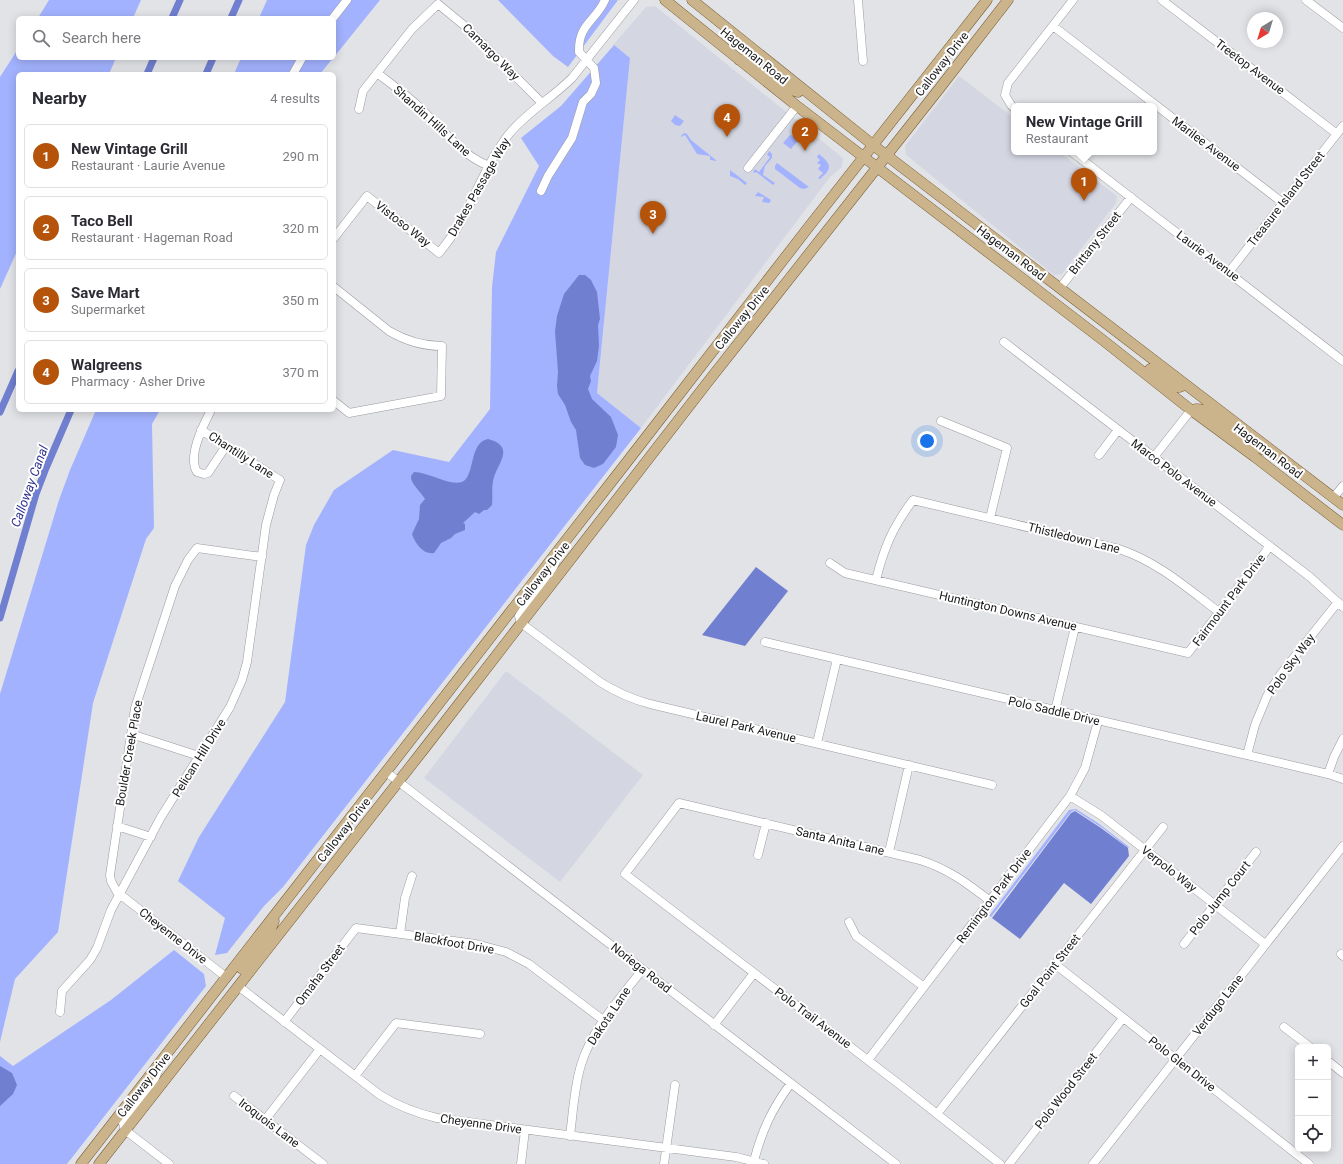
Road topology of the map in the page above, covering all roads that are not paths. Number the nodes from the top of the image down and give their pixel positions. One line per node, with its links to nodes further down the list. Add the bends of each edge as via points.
1 (347, 0): 12 (street)
2 (605, 0): 16 (street, via 584,28 580,38 579,52)
3 (634, 0): 16 (street, Drakes Passage Way)
4 (664, 0): 17 (main road, Hageman Road)
5 (692, 0): 21 (main road, Hageman Road)
6 (858, 0): 18 (street)
7 (987, 0): 30 (main road, Calloway Drive)
8 (1073, 0): 13 (street)
9 (1162, 0): 29 (street, Treetop Avenue)
10 (1306, 0): 14 (street)
11 (1005, 3): 31 (main road, Calloway Drive)
12 (335, 16)
13 (1053, 26): 22 (street, Marilee Avenue); 24 (street, via 1008,83 1005,94)
14 (1343, 28)
15 (301, 60): 19 (street)
16 (586, 60): 23 (street, Drakes Passage Way, via 572,78); 37 (street, via 594,68 596,83 591,94 583,102 572,138)
17 (739, 60): 21 (main road, via 750,58 792,90); 25 (main road, Hageman Road)
18 (863, 61)
19 (294, 72)
20 (377, 73): 23 (street, Camargo Way, via 412,29 438,4 466,26); 27 (street, via 363,91); 34 (street, Shandin Hills Lane, via 417,105 462,150)
21 (811, 96): 30 (main road, Hageman Road)
22 (1153, 103)
23 (542, 104): 34 (street, Drakes Passage Way, via 509,134)
24 (1011, 105)
25 (797, 106): 33 (main road, Hageman Road); 35 (street)
26 (1157, 106): 39 (street, Marilee Avenue)
27 (359, 109)
28 (1343, 126): 29 (street, Treasure Island Street)
29 (1337, 134): 39 (street, Treasure Island Street)
30 (873, 145): 31 (main road, Hageman Road); 33 (main road, Calloway Drive)
31 (887, 155): 36 (main road, Calloway Drive); 44 (main road, Hageman Road)
32 (1076, 155): 38 (street, Laurie Avenue)
33 (863, 158): 36 (main road, Hageman Road); 67 (main road, Calloway Drive)
34 (489, 166): 42 (street, Drakes Passage Way, via 460,224)
35 (748, 168)
36 (876, 168): 41 (main road, Hageman Road); 74 (main road, Calloway Drive)
37 (541, 191)
38 (1131, 197): 43 (street, Laurie Avenue); 44 (street, Brittany Street)
39 (1283, 203): 43 (street, Treasure Island Street)
40 (336, 235): 42 (street, Vistoso Way, via 367,196)
41 (982, 248): 44 (main road, via 998,255 1049,291); 46 (main road, Hageman Road)
42 (439, 253)
43 (1229, 272): 48 (street, Laurie Avenue)
44 (1060, 288): 49 (main road, Hageman Road)
45 (336, 289): 50 (street, via 389,331 421,344 442,346 441,396 349,413)
46 (1104, 341): 49 (main road, via 1126,351 1174,387); 51 (main road, Hageman Road)
47 (1004, 342): 55 (street, Marco Polo Avenue)
48 (1343, 361)
49 (1185, 384): 58 (main road, Hageman Road)
50 (336, 403)
51 (1191, 410): 58 (main road, via 1205,410 1252,445); 59 (street); 60 (main road, Hageman Road)
52 (210, 412): 54 (street)
53 (941, 421): 65 (street, via 1007,448)
54 (201, 430): 56 (street, Chantilly Lane); 56 (street, via 195,453 197,472 208,473)
55 (1118, 430): 57 (street); 59 (street, Marco Polo Avenue)
56 (226, 446): 61 (street, Chantilly Lane)
57 (1099, 455)
58 (1276, 455): 63 (main road, Hageman Road)
59 (1154, 457): 68 (street, Marco Polo Avenue)
60 (1256, 457): 63 (main road, via 1278,466 1324,501); 66 (main road, Hageman Road)
61 (280, 480): 69 (street, Pelican Hill Drive, via 269,510)
62 (1343, 486): 63 (street)
63 (1333, 498): 64 (main road, Hageman Road)
64 (1343, 506)
65 (990, 518): 71 (street, Thistledown Lane, via 913,500 890,536); 73 (street, Thistledown Lane, via 1119,548 1134,554 1159,567)
66 (1343, 525)
67 (563, 545): 74 (street, via 551,572 519,616); 87 (main road, Calloway Drive)
68 (1270, 546): 72 (street, Marco Polo Avenue); 73 (street, Fairmount Park Drive)
69 (262, 557): 81 (street, Boulder Creek Place, via 197,548 175,586 136,708); 85 (street, Pelican Hill Drive, via 247,662 242,680 230,707)
70 (830, 563): 71 (street, Huntington Downs Avenue, via 845,573)
71 (876, 580): 75 (street, Huntington Downs Avenue)
72 (1340, 604): 84 (street, Polo Sky Way, via 1280,675 1267,696 1255,725)
73 (1219, 612): 77 (street, Fairmount Park Drive)
74 (521, 622): 83 (street, Laurel Park Avenue, via 600,682 627,697); 90 (main road, Calloway Drive)
75 (1075, 627): 77 (street, Huntington Downs Avenue); 79 (street)
76 (765, 642): 78 (street, Polo Saddle Drive)
77 (1188, 653)
78 (837, 659): 79 (street, Polo Saddle Drive); 83 (street)
79 (1055, 711): 80 (street, Polo Saddle Drive)
80 (1098, 721): 84 (street, Polo Saddle Drive); 92 (street, Remington Park Drive, via 1090,755)
81 (131, 734): 85 (street); 94 (street, Boulder Creek Place)
82 (1343, 739): 88 (street)
83 (817, 744): 86 (street, Laurel Park Avenue)
84 (1247, 755): 88 (street, Polo Saddle Drive)
85 (199, 756): 96 (street, Pelican Hill Drive)
86 (909, 765): 91 (street, Laurel Park Avenue); 99 (street)
87 (386, 772): 90 (street, Noriega Road); 107 (main road, Calloway Drive)
88 (1328, 774): 89 (street, Polo Saddle Drive)
89 (1343, 779)
90 (398, 782): 114 (street, Noriega Road); 117 (main road, Calloway Drive)
91 (992, 785)
92 (1070, 796): 98 (street, Verpolo Way, via 1102,816); 105 (street, Remington Park Drive)
93 (766, 823): 99 (street, Santa Anita Lane); 101 (street); 102 (street, Santa Anita Lane, via 679,803)
94 (117, 826): 96 (street); 104 (street, Boulder Creek Place, via 110,875 113,887)
95 (1162, 827): 98 (street, Goal Point Street)
96 (151, 837): 104 (street, Pelican Hill Drive)
97 (1343, 846): 112 (street, Verdugo Lane)
98 (1145, 850): 106 (street, Verpolo Way); 113 (street, Goal Point Street)
99 (889, 852): 105 (street, Santa Anita Lane, via 948,871)
100 (1256, 852): 106 (street, Polo Jump Court)
101 (758, 855)
102 (625, 874): 115 (street, Polo Trail Avenue)
103 (412, 876): 110 (street, via 405,898)
104 (119, 894): 116 (street, Cheyenne Drive); 119 (street, Pelican Hill Drive, via 90,960 62,991)
105 (990, 901): 118 (street, Remington Park Drive)
106 (1215, 905): 111 (street, Polo Jump Court); 112 (street, Verpolo Way)
107 (279, 910): 116 (main road, Calloway Drive); 117 (main road, via 269,934 238,973)
108 (849, 922): 118 (street, via 856,936)
109 (356, 928): 110 (street, Blackfoot Drive); 122 (street, Omaha Street)
110 (400, 934): 121 (street, Blackfoot Drive, via 476,944 506,952 529,964)
111 (1184, 944)
112 (1265, 944): 130 (street, Verdugo Lane)
113 (1055, 964): 120 (street, Polo Glen Drive); 138 (street, Goal Point Street)
114 (642, 970): 121 (street, Dakota Lane); 123 (street, Noriega Road)
115 (754, 973): 123 (street); 131 (street, Polo Trail Avenue)
116 (226, 977): 127 (main road, via 225,992 204,1017); 129 (main road, Calloway Drive)
117 (238, 986): 122 (street, Cheyenne Drive); 127 (main road, Calloway Drive)
118 (924, 987): 131 (street, Remington Park Drive)
119 (60, 1012)
120 (1123, 1018): 130 (street, Polo Glen Drive); 154 (street, Polo Wood Street)
121 (604, 1020): 142 (street, Dakota Lane, via 581,1066)
122 (284, 1022): 128 (street, Cheyenne Drive)
123 (714, 1025): 135 (street, Noriega Road)
124 (1284, 1027): 126 (street)
125 (480, 1034): 134 (street, via 396,1023)
126 (1306, 1044)
127 (189, 1048): 140 (main road, Calloway Drive)
128 (320, 1049): 134 (street, Cheyenne Drive); 139 (street)
129 (164, 1058): 140 (street, via 153,1083 127,1115 123,1123); 146 (main road, Calloway Drive)
130 (1175, 1059): 155 (street, Verdugo Lane); 156 (street, Polo Glen Drive)
131 (868, 1060): 138 (street, Polo Trail Avenue)
132 (1331, 1063): 133 (street)
133 (1343, 1073)
134 (355, 1076): 141 (street, Cheyenne Drive, via 395,1104 422,1115)
135 (791, 1083): 144 (street, via 768,1118); 152 (street, Noriega Road)
136 (675, 1085): 143 (street)
137 (234, 1096): 139 (street, Iroquois Lane)
138 (937, 1114): 153 (street, Polo Trail Avenue)
139 (265, 1120): 145 (street, Iroquois Lane)
140 (125, 1130): 147 (main road, Calloway Drive); 148 (street)
141 (525, 1130): 142 (street, Cheyenne Drive); 149 (street)
142 (570, 1136): 143 (street, Cheyenne Drive)
143 (666, 1148): 144 (street, Cheyenne Drive); 150 (street)
144 (754, 1161): 151 (street, Cheyenne Drive)
145 (317, 1162)
146 (81, 1164)
147 (99, 1164)
148 (169, 1164)
149 (521, 1164)
150 (664, 1164)
151 (764, 1164)
152 (896, 1164)
153 (1000, 1164)
154 (1009, 1164)
155 (1093, 1164)
156 (1309, 1164)

